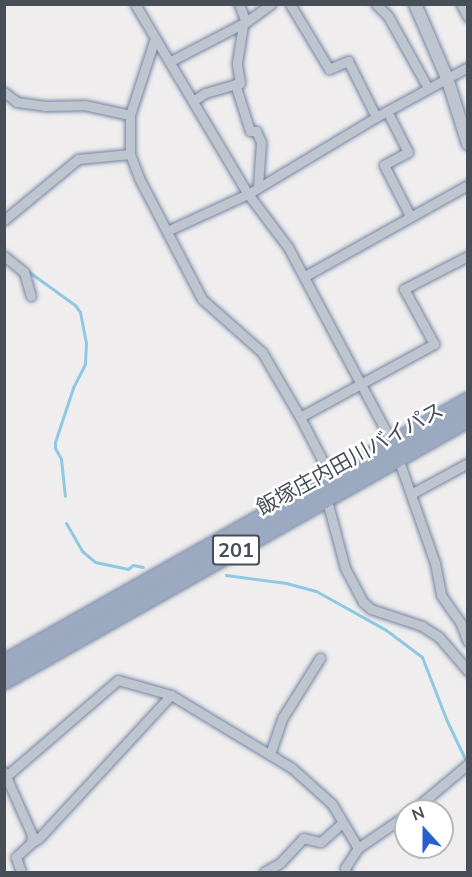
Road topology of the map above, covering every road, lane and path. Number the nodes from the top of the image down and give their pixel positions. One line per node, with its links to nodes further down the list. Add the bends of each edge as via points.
1 (135, 4): 10 (street)
2 (239, 4): 9 (street)
3 (271, 4): 9 (street)
4 (290, 4): 20 (street, via 329,69 348,61)
5 (376, 4): 15 (street, via 388,16)
6 (415, 4): 13 (street)
7 (461, 4): 8 (street)
8 (468, 17)
9 (244, 23): 11 (street); 14 (street, via 237,63 240,83)
10 (155, 38): 11 (street); 19 (street)
11 (169, 62): 17 (street)
12 (468, 67): 13 (street)
13 (447, 78): 15 (street); 21 (street)
14 (236, 84): 17 (street, via 205,93); 24 (street, via 250,131 256,131 261,142)
15 (428, 88): 18 (street)
16 (4, 92): 19 (street, via 17,102 84,105)
17 (193, 101): 25 (street)
18 (387, 111): 20 (street); 26 (street, via 408,152 384,165)
19 (130, 115): 22 (street)
20 (376, 117): 24 (street)
21 (468, 144)
22 (130, 154): 27 (street, via 78,159); 28 (street)
23 (468, 185): 26 (street)
24 (258, 186): 25 (street)
25 (248, 194): 28 (street); 31 (street)
26 (410, 216): 31 (street)
27 (4, 220)
28 (167, 231): 35 (street, via 202,299 262,351)
29 (4, 256): 32 (street, via 24,272)
30 (468, 256): 33 (street, via 405,289 434,344)
31 (305, 276): 33 (street)
32 (31, 297)
33 (363, 384): 35 (street); 37 (street)
34 (468, 401): 37 (highway, 飯塚庄内田川バイパス / 201)
35 (300, 417): 39 (street)
36 (468, 419): 37 (highway, 飯塚庄内田川バイパス / 201)
37 (395, 450): 39 (highway, 飯塚庄内田川バイパス / 201); 40 (street); 41 (highway, 飯塚庄内田川バイパス / 201)
38 (468, 463): 40 (street)
39 (333, 476): 41 (street); 45 (highway, 飯塚庄内田川バイパス / 201)
40 (411, 494): 42 (street, via 435,563 441,595)
41 (326, 498): 46 (street, via 345,568 363,603 422,626 439,637); 47 (highway, 飯塚庄内田川バイパス / 201)
42 (464, 622): 43 (street)
43 (468, 642)
44 (320, 658): 49 (street, via 280,723)
45 (4, 663)
46 (468, 671)
47 (4, 681)
48 (171, 695): 49 (street); 51 (street, via 118,680); 55 (street)
49 (270, 754): 54 (street, via 319,791 332,804)
50 (468, 764): 52 (street)
51 (5, 775): 55 (street, via 32,836)
52 (426, 799)
53 (394, 823): 56 (street)
54 (341, 824): 56 (street); 58 (street, via 321,842 303,838 280,863)
55 (31, 843): 57 (street, via 16,857)
56 (357, 848): 59 (street)
57 (21, 873)
58 (264, 873)
59 (346, 873)

